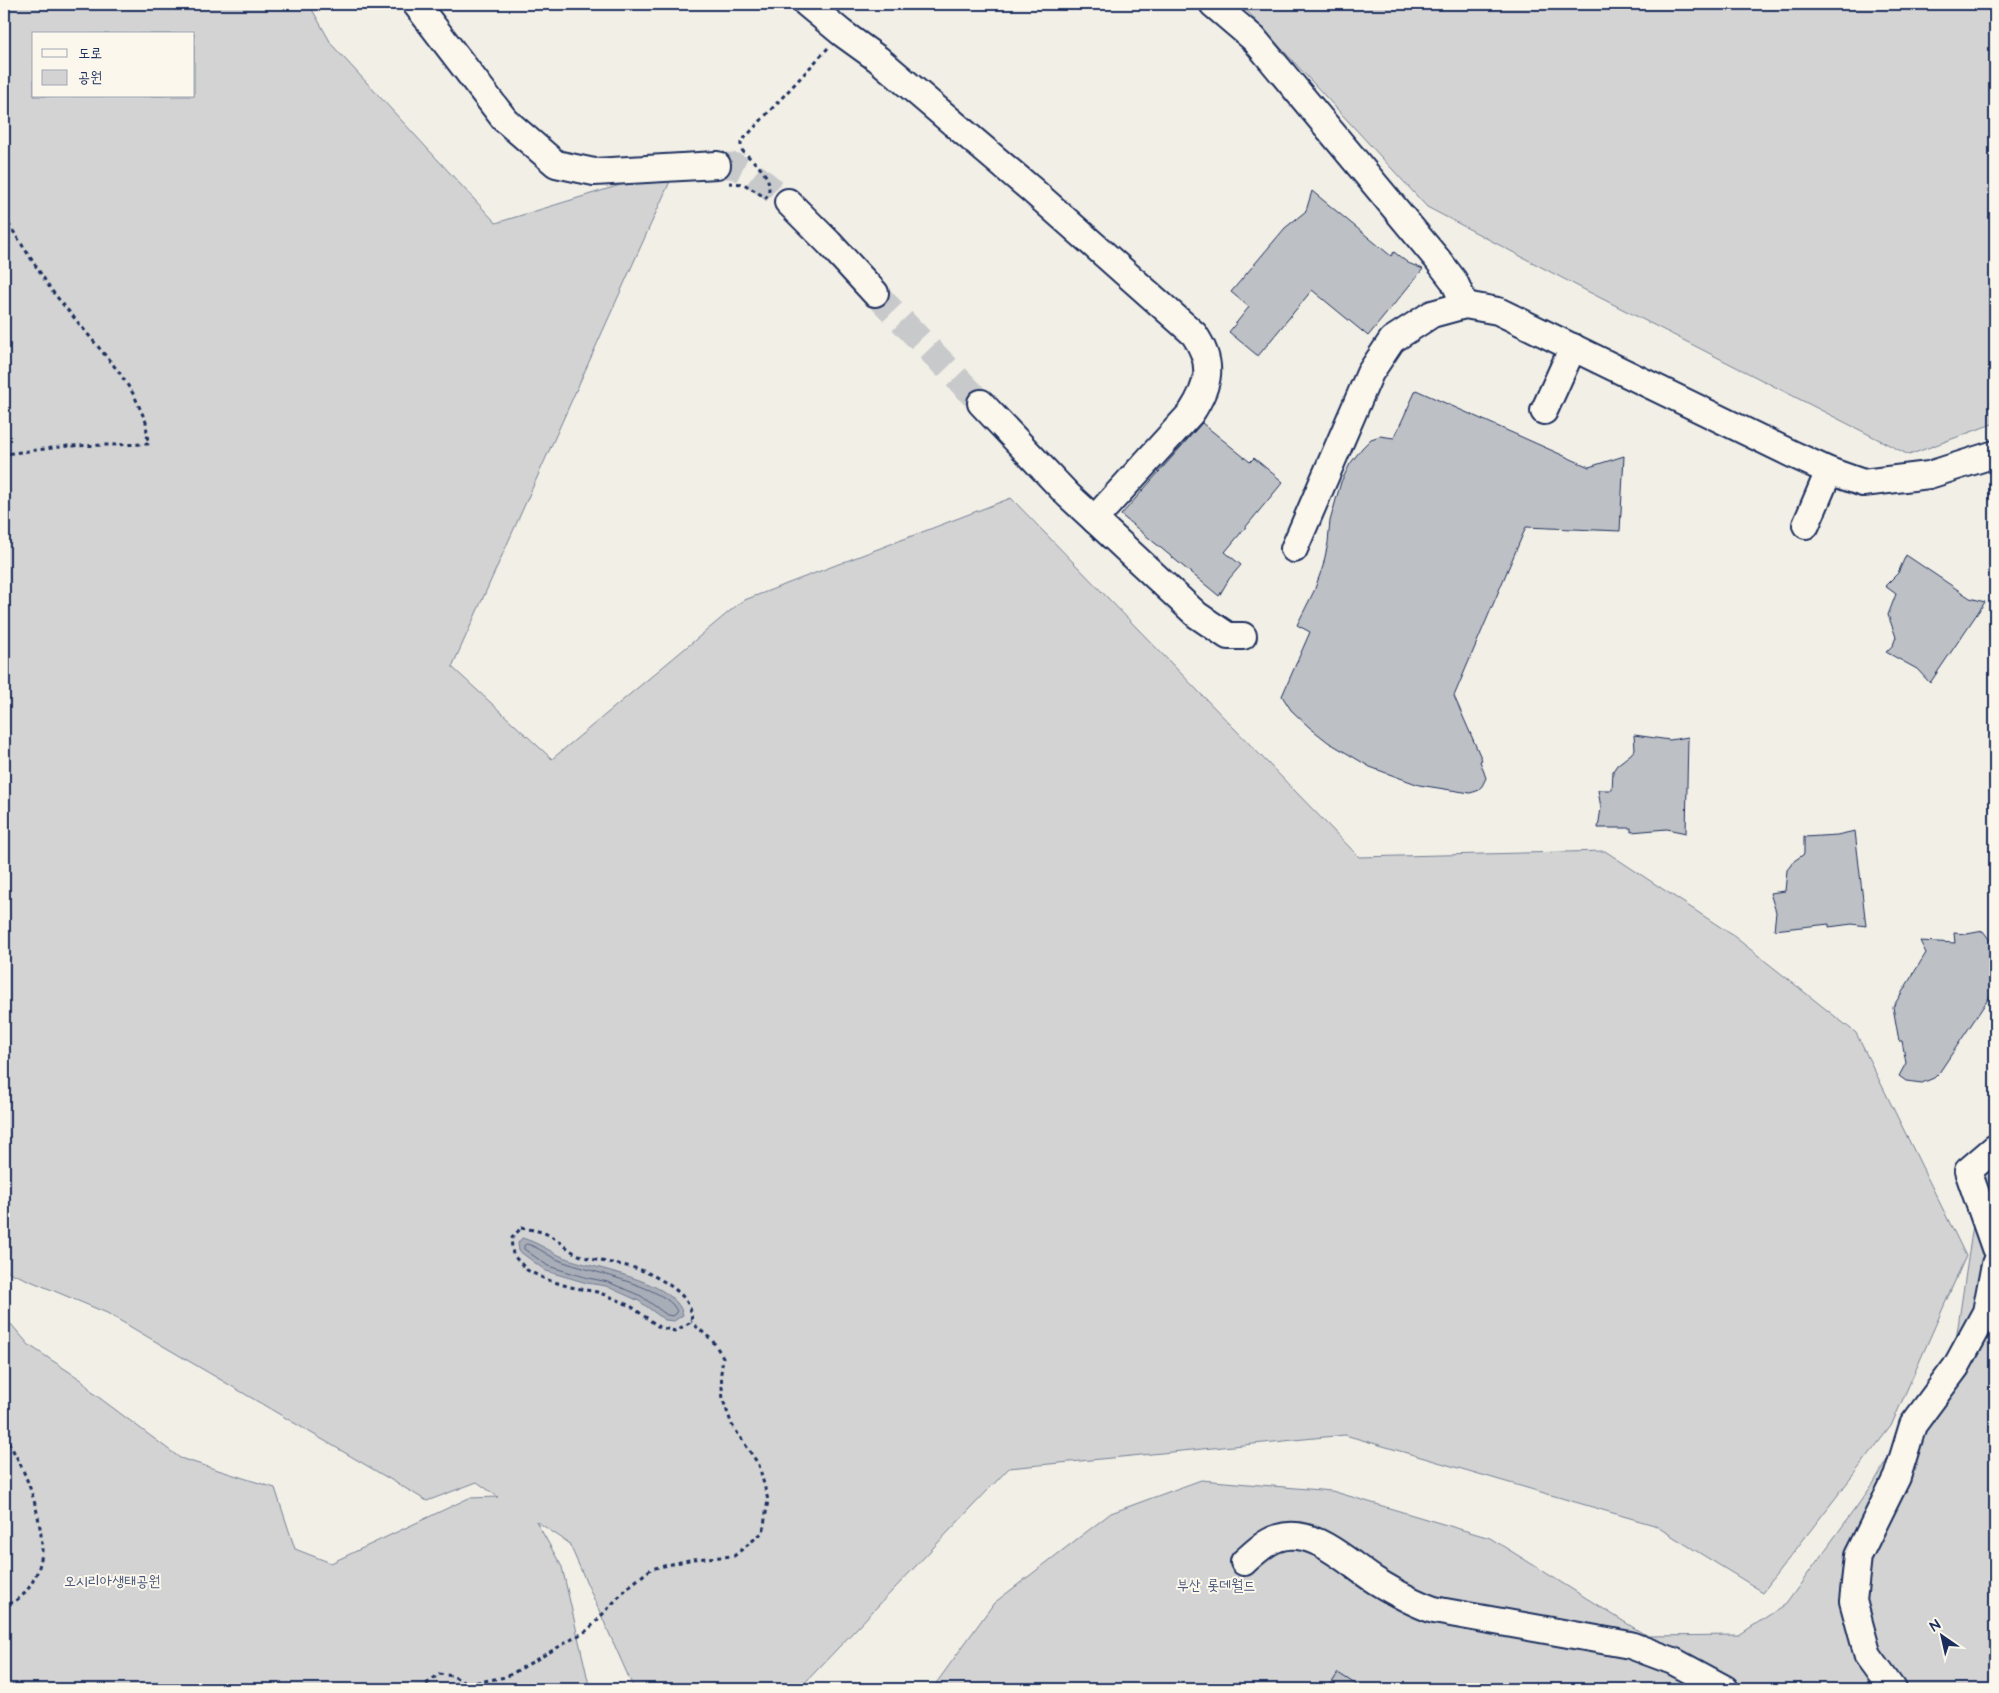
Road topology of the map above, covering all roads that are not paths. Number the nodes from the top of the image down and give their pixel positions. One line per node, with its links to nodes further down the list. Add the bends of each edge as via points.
1 (416, 4): 4 (lane, via 505,120 556,164 594,172)
2 (807, 4): 13 (lane, via 878,59 1032,190 1194,334 1204,349 1208,362 1200,400)
3 (1213, 4): 7 (lane, via 1238,24 1267,55 1438,260 1454,281)
4 (720, 174)
5 (788, 202): 6 (lane)
6 (875, 293)
7 (1465, 305): 8 (lane, via 1498,311); 15 (lane, via 1432,314 1392,340 1370,373)
8 (1573, 347): 10 (lane); 12 (lane)
9 (981, 403): 13 (lane)
10 (1544, 411)
11 (1995, 454): 12 (lane, via 1929,474 1863,483)
12 (1830, 471): 14 (lane)
13 (1095, 520): 16 (lane, via 1197,615 1228,636)
14 (1806, 525)
15 (1294, 549)
16 (1243, 636)
17 (1995, 1148): 18 (lane, via 1968,1172)
18 (1995, 1248)
19 (1995, 1264): 22 (lane, via 1986,1312 1956,1367 1913,1425 1897,1477 1858,1556 1853,1602 1868,1656)
20 (1244, 1562): 21 (lane, via 1277,1538 1304,1538 1325,1546 1373,1579 1434,1610 1630,1645 1673,1660)
21 (1725, 1689)
22 (1892, 1689)

